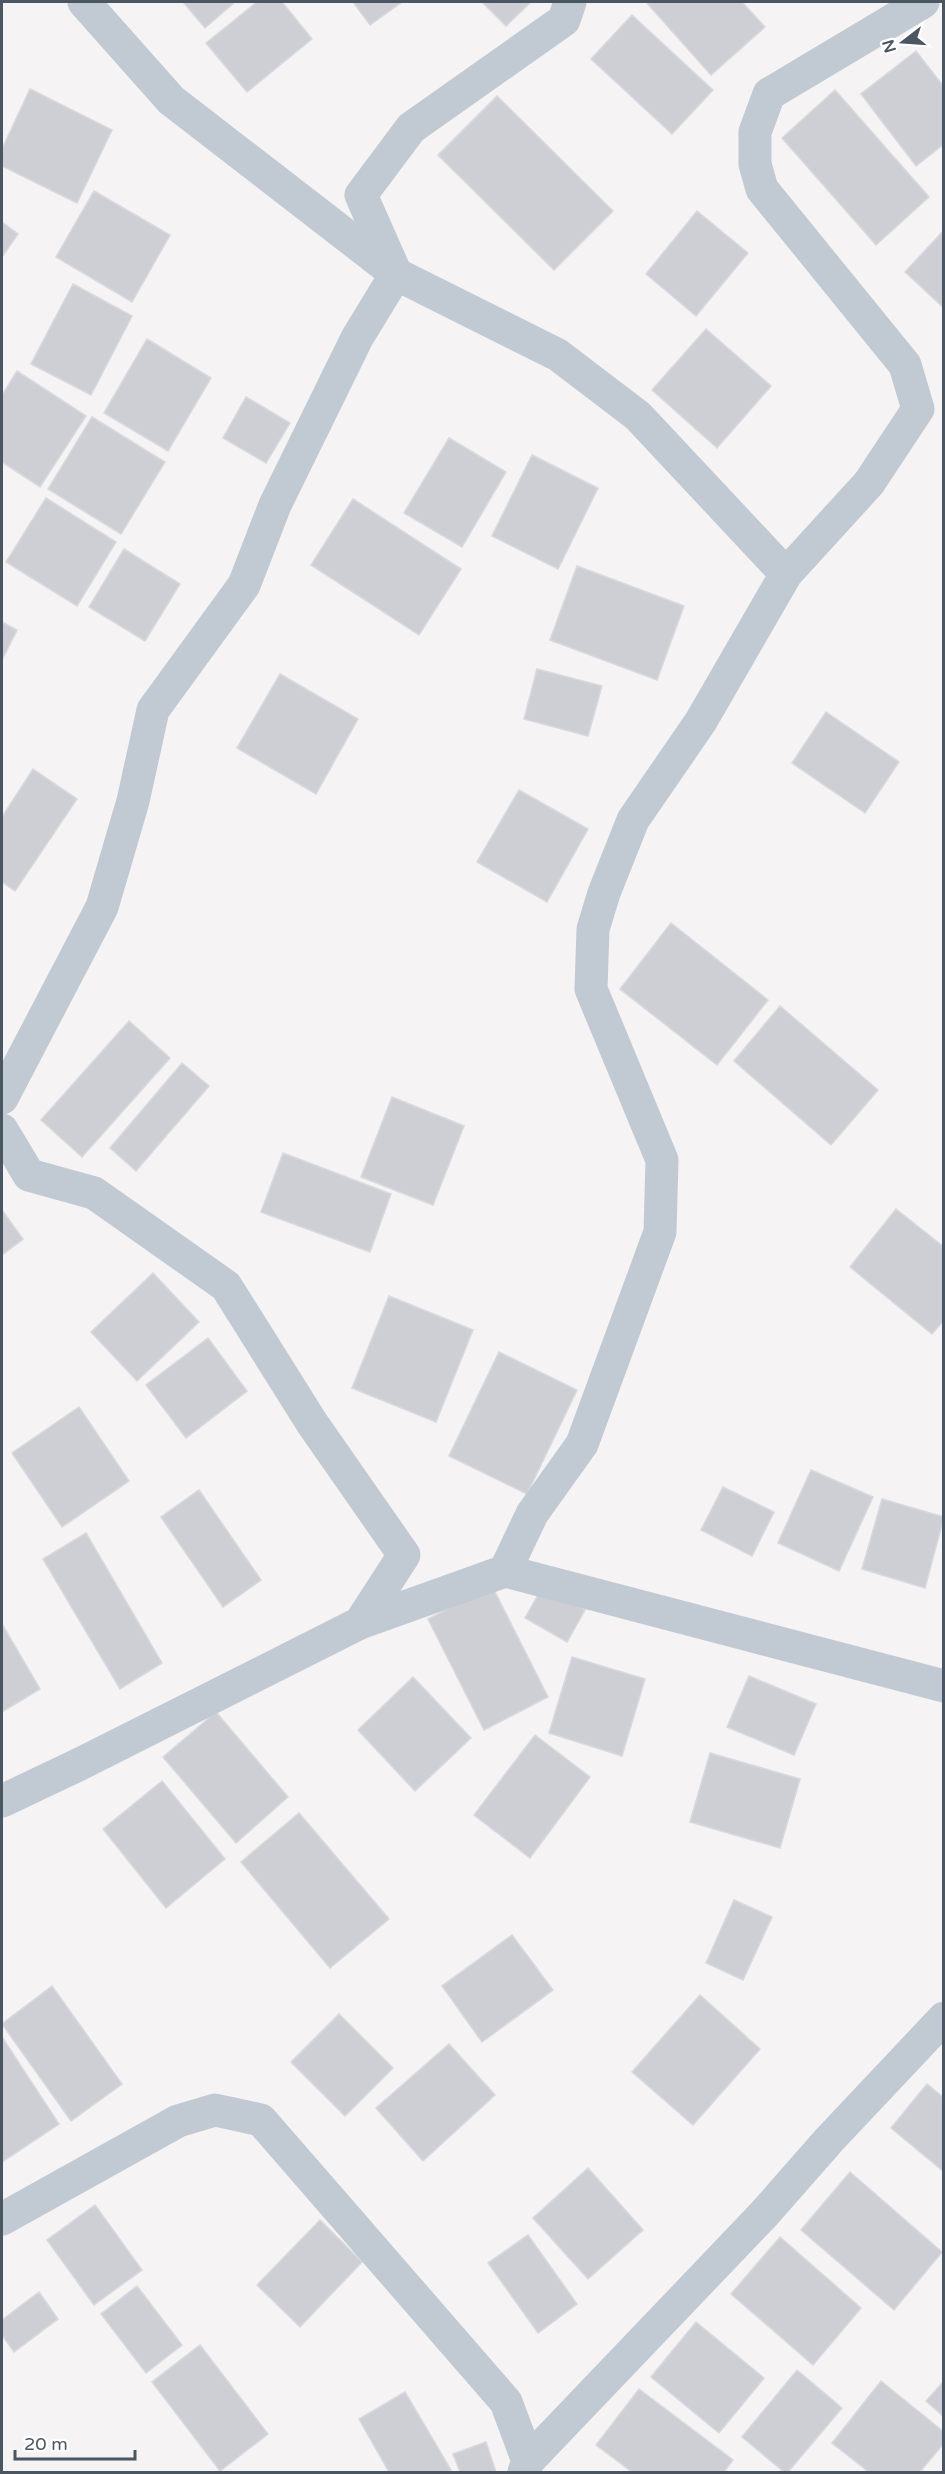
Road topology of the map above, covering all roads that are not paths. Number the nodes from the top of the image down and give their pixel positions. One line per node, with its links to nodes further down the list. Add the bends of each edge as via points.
1 (84, 2): 4 (street, via 171,99)
2 (570, 2): 4 (street, via 564,20 411,128 361,195)
3 (923, 2): 5 (street, via 769,94 755,132 755,164 762,189 905,366 918,409 869,483)
4 (396, 274): 5 (street, via 558,355 638,416); 6 (street, via 357,338 275,505 244,585 153,710 133,801 102,907)
5 (786, 574): 8 (street, via 701,721 633,820 593,929 591,988 662,1160 660,1232 582,1444 532,1514)
6 (2, 1098)
7 (2, 1130): 9 (street, via 29,1175 94,1193 226,1286 312,1423 404,1556)
8 (505, 1571): 9 (street); 10 (street)
9 (360, 1623): 11 (street)
10 (944, 1686)
11 (2, 1800)
12 (944, 2018): 14 (street)
13 (2, 2219): 14 (street, via 178,2121 215,2110 261,2120 506,2402)
14 (526, 2467)

